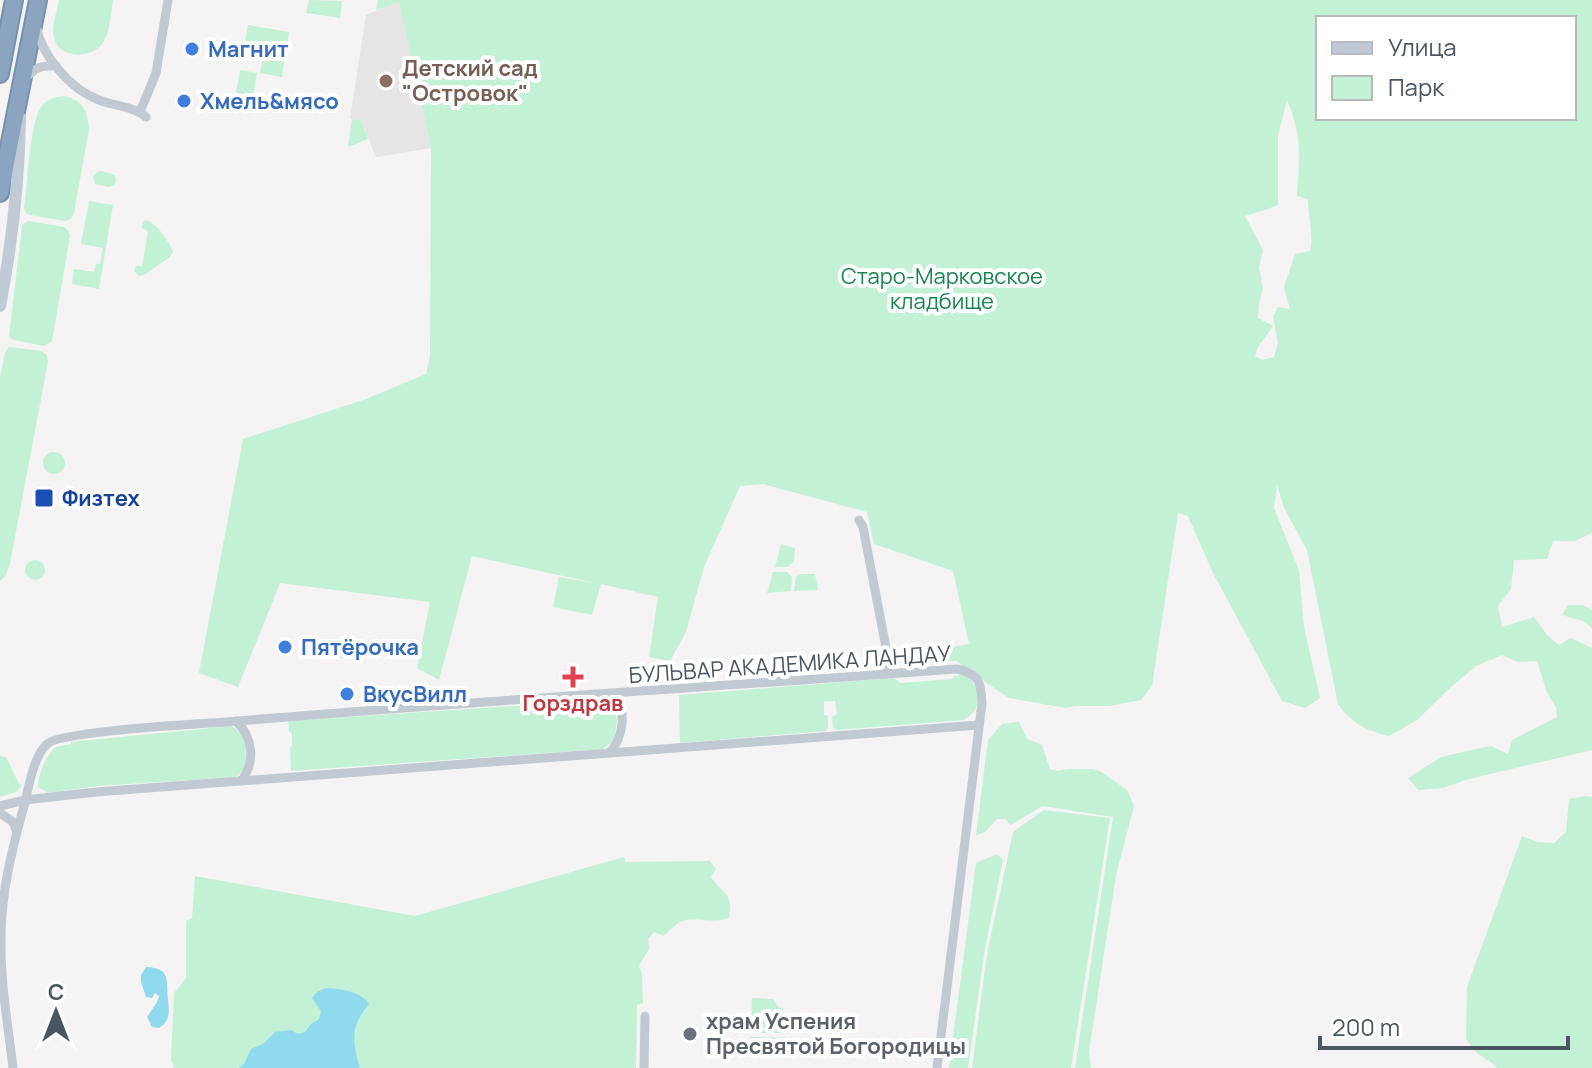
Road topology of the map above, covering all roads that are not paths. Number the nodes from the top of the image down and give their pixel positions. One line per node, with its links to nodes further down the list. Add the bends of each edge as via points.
1 (14, 0): 6 (highway)
2 (38, 0): 4 (highway)
3 (168, 0): 5 (street, via 143,115 97,100)
4 (35, 19): 5 (street, via 40,40); 7 (highway)
5 (56, 66): 7 (street, via 36,68)
6 (0, 74)
7 (22, 87): 8 (highway); 9 (main road, via 19,163)
8 (0, 193)
9 (0, 306)
10 (859, 520): 11 (street, via 887,653)
11 (886, 674): 12 (street, БУЛЬВАР АКАДЕМИКА ЛАНДАУ); 14 (street, БУЛЬВАР АКАДЕМИКА ЛАНДАУ, via 957,669 972,673 981,692)
12 (608, 694): 13 (street, БУЛЬВАР АКАДЕМИКА ЛАНДАУ); 15 (street, via 622,717 618,741)
13 (236, 721): 16 (street, via 249,738 250,767); 17 (street, БУЛЬВАР АКАДЕМИКА ЛАНДАУ, via 52,740 43,748)
14 (979, 725): 15 (street); 24 (street)
15 (609, 753): 16 (street)
16 (241, 781): 17 (street)
17 (25, 800): 18 (street); 20 (street)
18 (0, 806)
19 (0, 813): 20 (street)
20 (16, 830): 22 (street, via 1,939)
21 (645, 1016): 23 (street)
22 (13, 1068)
23 (644, 1068)
24 (937, 1068)

